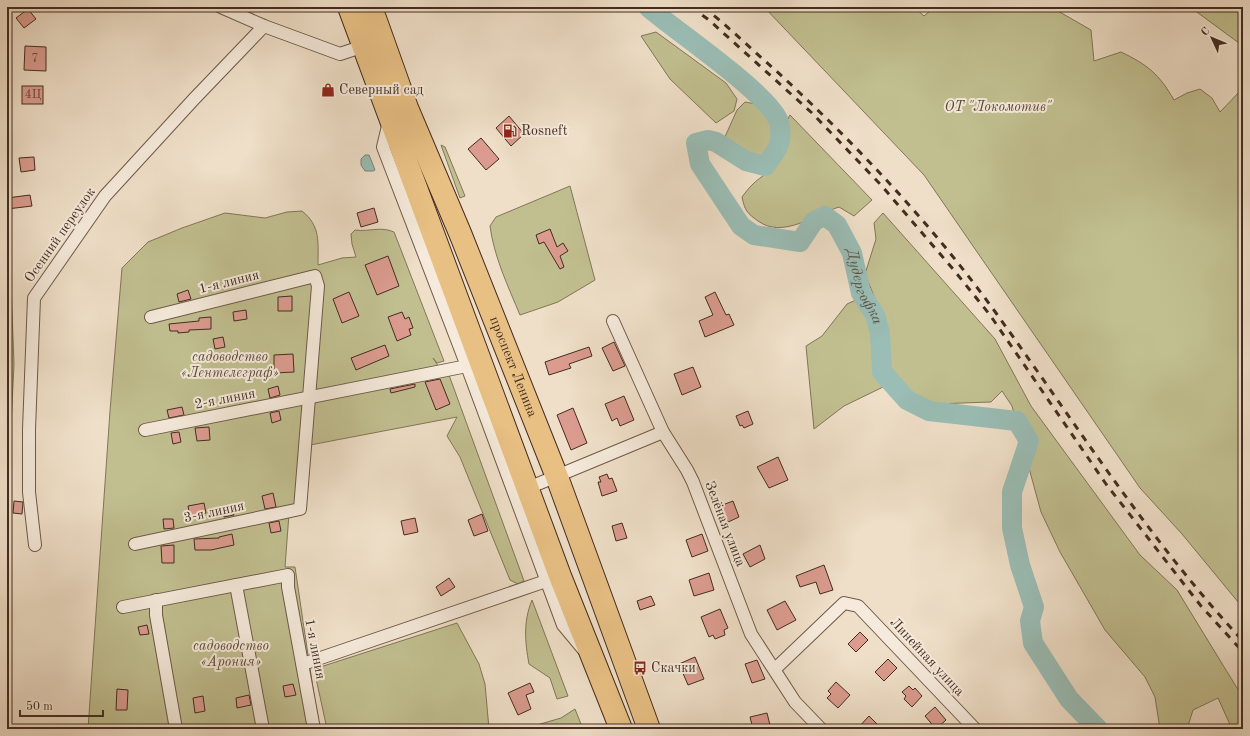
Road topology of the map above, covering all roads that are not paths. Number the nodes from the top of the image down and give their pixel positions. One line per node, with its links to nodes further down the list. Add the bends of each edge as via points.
1 (221, 7): 4 (street)
2 (349, 7): 5 (highway, проспект Ленина)
3 (371, 7): 13 (highway, проспект Ленина, via 407,108 460,233)
4 (264, 26): 5 (street, via 340,54); 16 (street, Осенний переулок, via 106,196 34,298 29,492)
5 (364, 46): 6 (highway, проспект Ленина)
6 (390, 117): 9 (street, via 383,147); 14 (highway, проспект Ленина)
7 (151, 316): 10 (street, 1-я линия, via 315,276 318,286)
8 (613, 321): 12 (street, Зелёная улица)
9 (467, 366): 10 (street, 2-я линия); 17 (street)
10 (310, 398): 11 (street, 2-я линия); 15 (street, 3-я линия, via 300,510)
11 (145, 430)
12 (663, 432): 13 (street); 23 (street, Зелёная улица, via 693,482 751,634)
13 (557, 477): 14 (street); 28 (highway, проспект Ленина)
14 (528, 488): 21 (highway, проспект Ленина)
15 (135, 544)
16 (35, 545)
17 (546, 581): 21 (street, via 563,625); 22 (street)
18 (236, 585): 19 (street); 22 (street, 1-я линия, via 288,575); 25 (street)
19 (156, 600): 20 (street); 24 (street, via 156,615)
20 (123, 607)
21 (593, 661): 27 (highway, проспект Ленина)
22 (303, 664): 26 (street, 1-я линия)
23 (775, 669): 29 (street, Зелёная улица, via 795,702); 30 (street, Линейная улица, via 844,603 858,606)
24 (176, 729)
25 (263, 729)
26 (314, 729)
27 (621, 729)
28 (649, 729)
29 (820, 729)
30 (975, 729)

